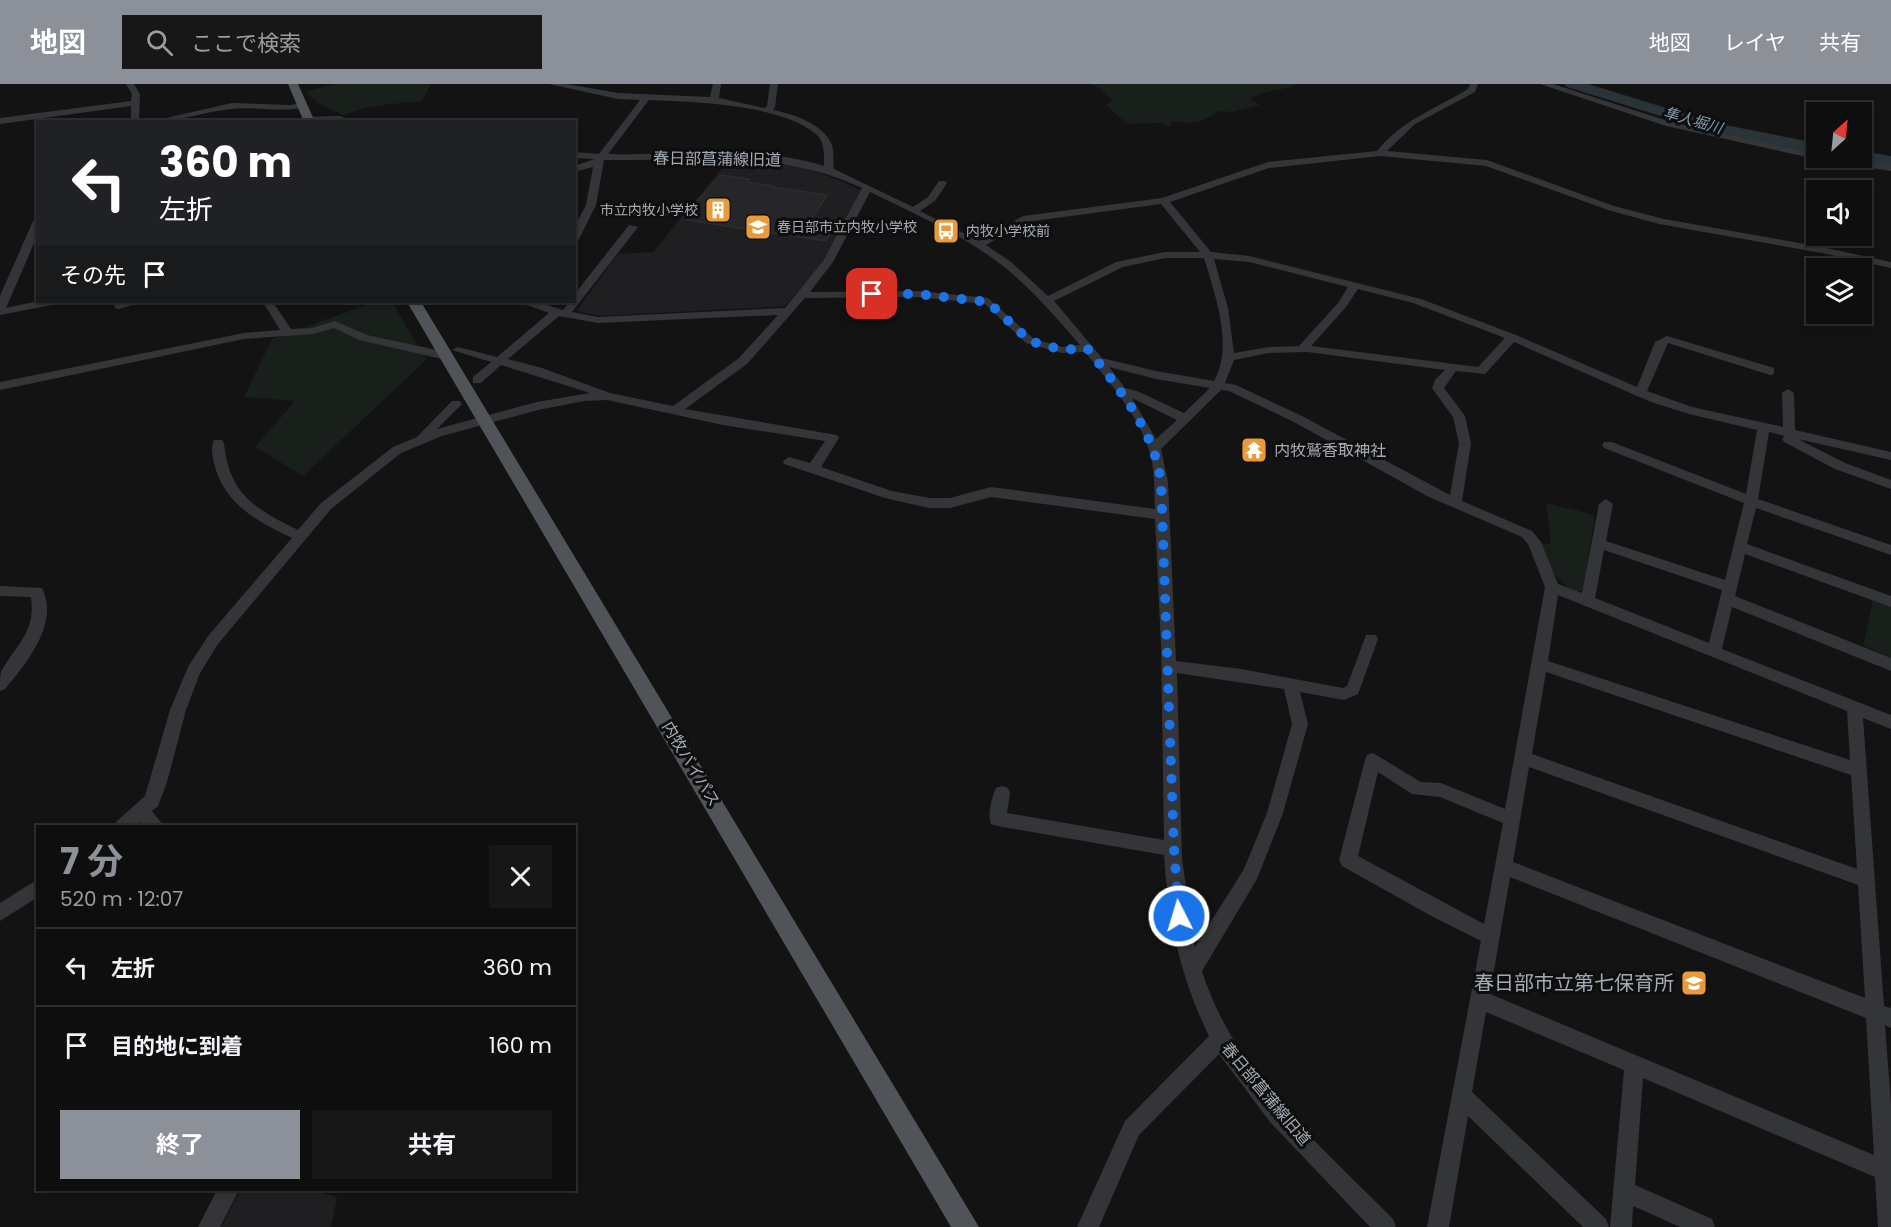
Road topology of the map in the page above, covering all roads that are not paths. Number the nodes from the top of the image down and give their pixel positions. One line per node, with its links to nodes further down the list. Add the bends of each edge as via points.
1 (130, 84): 10 (street)
2 (293, 84): 11 (main road)
3 (553, 84): 8 (street)
4 (717, 84): 9 (street)
5 (774, 84): 13 (street, via 771,107)
6 (1473, 84): 21 (street, via 1472,90 1399,130)
7 (1544, 84): 22 (street, via 1669,124)
8 (646, 98): 9 (street); 24 (street)
9 (714, 100): 13 (street)
10 (137, 103): 15 (street); 20 (street)
11 (303, 105): 12 (street); 17 (main road)
12 (291, 108): 14 (street); 16 (street, via 232,106)
13 (766, 111): 28 (street, via 788,116 821,134 828,147)
14 (279, 118)
15 (135, 120)
16 (162, 120)
17 (310, 120)
18 (324, 120): 19 (street)
19 (344, 120)
20 (0, 121)
21 (1380, 153): 31 (street, via 1268,165); 38 (street, via 1487,163 1611,208 1663,222)
22 (1806, 154)
23 (576, 155): 24 (street, 春日部菖蒲線旧道)
24 (599, 160): 26 (street); 28 (street, 春日部菖蒲線旧道, via 773,159); 35 (street, via 591,205)
25 (1872, 165): 27 (street)
26 (576, 168)
27 (1891, 168)
28 (829, 170): 30 (street, 春日部菖蒲線旧道)
29 (942, 183): 32 (street, via 932,199)
30 (867, 188): 32 (street, 春日部菖蒲線旧道); 41 (street, via 828,262)
31 (1164, 201): 36 (street, via 1023,219); 37 (street)
32 (913, 211): 36 (street, 春日部菖蒲線旧道)
33 (36, 226): 50 (street)
34 (633, 227): 40 (street)
35 (576, 235)
36 (980, 245): 42 (street, 春日部菖蒲線旧道, via 1009,265)
37 (1208, 255): 39 (street, via 1248,259); 42 (street, via 1165,255 1120,264); 57 (street, via 1227,336)
38 (1891, 265)
39 (1355, 285): 53 (street, via 1417,301); 54 (street)
40 (576, 288)
41 (802, 295): 51 (street); 56 (street, via 918,294 988,302 1030,341)
42 (1046, 301): 56 (street, 春日部菖蒲線旧道)
43 (46, 303): 50 (street)
44 (119, 303): 45 (street)
45 (132, 303)
46 (269, 303): 52 (street)
47 (415, 303): 55 (main road, 内牧バイパス)
48 (532, 303): 49 (street)
49 (557, 309): 51 (street, via 598,320); 58 (street)
50 (0, 310)
51 (787, 311): 69 (street, via 743,361)
52 (286, 331): 55 (street, via 313,331 335,324 363,338); 63 (street, via 244,336)
53 (1512, 336): 59 (street, via 1481,371); 65 (street)
54 (1302, 349): 57 (street); 59 (street)
55 (452, 353): 58 (street); 71 (main road, 内牧バイパス)
56 (1092, 354): 62 (street, via 1156,375); 64 (street, 春日部菖蒲線旧道)
57 (1228, 358): 62 (street)
58 (497, 361): 61 (street); 67 (street, via 567,380)
59 (1453, 368): 83 (street, via 1438,388 1459,416 1465,443)
60 (1770, 371): 65 (street, via 1667,339 1661,342)
61 (477, 380)
62 (1220, 385): 70 (street); 83 (street, via 1298,419)
63 (0, 386)
64 (1120, 391): 70 (street); 77 (street, 春日部菖蒲線旧道)
65 (1640, 393): 72 (street, via 1689,410)
66 (1788, 393): 73 (street)
67 (607, 396): 69 (street); 71 (street, via 564,400)
68 (456, 404): 74 (street)
69 (676, 410): 80 (street, via 804,436 833,438)
70 (1186, 419): 77 (street)
71 (485, 420): 74 (street); 127 (main road, 内牧バイパス)
72 (1764, 427): 73 (street); 81 (street, via 1840,466); 82 (street)
73 (1789, 433): 78 (street)
74 (419, 440): 86 (street, via 397,450 351,484)
75 (218, 443): 86 (street, via 224,478 234,495 248,508)
76 (1608, 445): 82 (street)
77 (1155, 448): 85 (street, 春日部菖蒲線旧道)
78 (1891, 456)
79 (789, 461): 80 (street)
80 (813, 469): 85 (street, via 890,495 929,503 950,503 992,492)
81 (1891, 485)
82 (1751, 501): 88 (street); 89 (street)
83 (1455, 504): 90 (street, via 1527,534)
84 (1606, 504): 87 (street)
85 (1162, 514): 99 (street, 春日部菖蒲線旧道)
86 (300, 536): 107 (street, via 213,640 193,671 159,782 152,801)
87 (1598, 543): 92 (street); 93 (street)
88 (1740, 547): 92 (street); 94 (street)
89 (1891, 550)
90 (1552, 586): 93 (street); 97 (street)
91 (0, 591): 101 (street, via 36,592 41,609 35,635)
92 (1729, 593): 96 (street); 98 (street)
93 (1588, 600): 96 (street)
94 (1891, 602)
95 (1371, 639): 100 (street, via 1353,690 1344,694)
96 (1714, 652): 102 (street)
97 (1540, 664): 104 (street); 105 (street)
98 (1891, 665)
99 (1169, 666): 100 (street); 111 (street, 春日部菖蒲線旧道)
100 (1290, 683): 117 (street, via 1300,724 1275,813 1251,873)
101 (0, 685)
102 (1855, 708): 103 (street); 105 (street)
103 (1891, 722)
104 (1524, 758): 108 (street); 113 (street)
105 (1858, 770): 113 (street)
106 (1002, 793): 111 (street, via 997,819)
107 (142, 812): 109 (street); 110 (street)
108 (1512, 819): 112 (street); 116 (street, via 1441,790 1418,789 1373,760 1348,860)
109 (124, 825)
110 (155, 825)
111 (1174, 849): 117 (street, 春日部菖蒲線旧道, via 1179,916)
112 (1503, 866): 116 (street); 119 (street)
113 (1866, 880): 119 (street)
114 (36, 888): 115 (street)
115 (0, 913)
116 (1490, 936): 118 (street)
117 (1191, 971): 120 (street, 春日部菖蒲線旧道)
118 (1478, 999): 121 (street); 122 (street)
119 (1883, 1015): 123 (street)
120 (1220, 1039): 128 (street, via 1132,1128); 129 (street, 春日部菖蒲線旧道, via 1273,1107)
121 (1635, 1065): 123 (street); 125 (street)
122 (1461, 1095): 130 (street); 131 (street)
123 (1888, 1172): 134 (street)
124 (227, 1191): 126 (street)
125 (1624, 1191): 132 (street); 133 (street)
126 (209, 1227)
127 (966, 1227)
128 (1088, 1227)
129 (1385, 1227)
130 (1438, 1227)
131 (1598, 1227)
132 (1621, 1227)
133 (1704, 1227)
134 (1889, 1227)

